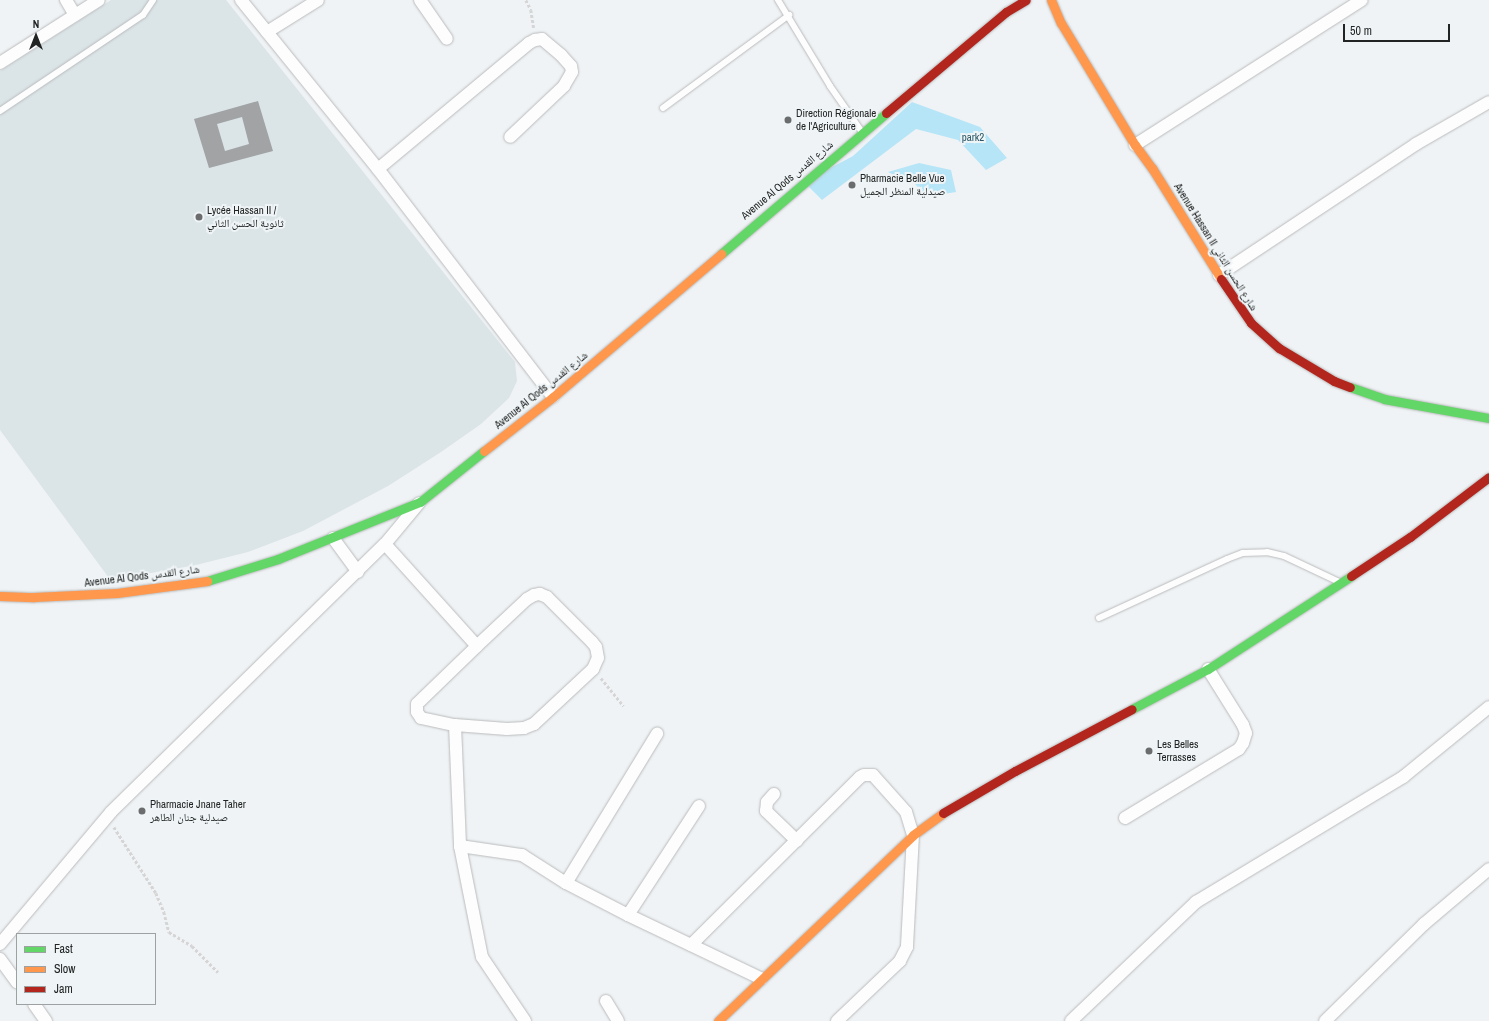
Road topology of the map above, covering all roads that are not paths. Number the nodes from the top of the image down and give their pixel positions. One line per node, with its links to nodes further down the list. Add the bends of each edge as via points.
1 (66, 0): 13 (street)
2 (99, 0): 13 (street)
3 (153, 0): 20 (lane, via 143,16)
4 (241, 0): 15 (street)
5 (318, 0): 15 (street)
6 (420, 0): 16 (street)
7 (778, 0): 14 (lane)
8 (1014, 0): 12 (street, Avenue Al Qods شارع القدس)
9 (1026, 0): 12 (street, Avenue Al Qods شارع القدس)
10 (1362, 0): 23 (street)
11 (1048, 3): 23 (street, Avenue Hassan II شارع الحسن الثاني)
12 (1006, 12): 21 (street, Avenue Al Qods شارع القدس)
13 (75, 15): 17 (street)
14 (788, 15): 19 (lane); 21 (lane, via 830,86)
15 (267, 32): 24 (street)
16 (448, 39)
17 (0, 64)
18 (1489, 102): 25 (street, via 1416,144)
19 (663, 108)
20 (0, 111)
21 (862, 133): 26 (street, Avenue Al Qods شارع القدس)
22 (510, 137): 24 (street, via 564,86 572,72 571,66 542,39 535,40)
23 (1135, 145): 25 (street, Avenue Hassan II شارع الحسن الثاني)
24 (378, 169): 26 (street)
25 (1218, 275): 27 (street, Avenue Hassan II شارع الحسن الثاني, via 1250,323 1279,348 1334,381 1384,399)
26 (553, 397): 29 (street, Avenue Al Qods شارع القدس)
27 (1489, 418)
28 (1489, 477): 33 (street, via 1410,537)
29 (420, 502): 30 (street, Avenue Al Qods شارع القدس); 31 (street)
30 (333, 538): 32 (street); 34 (street, Avenue Al Qods شارع القدس, via 278,559 202,582 103,594 34,598)
31 (386, 544): 32 (street); 36 (street)
32 (358, 572): 50 (street, via 107,816)
33 (1340, 583): 35 (lane, via 1284,556 1267,552 1244,553); 37 (street)
34 (0, 596)
35 (1099, 618)
36 (477, 646): 39 (street, via 417,704 417,712 421,718); 39 (street, via 527,599 540,594 547,597 596,647 598,658 593,669 534,724 524,728)
37 (1208, 669): 43 (street, via 1243,725 1246,733 1243,742 1239,749); 44 (street, via 1015,771 946,811)
38 (1489, 708): 62 (street, via 1403,777 1196,902)
39 (455, 725): 46 (street)
40 (657, 734): 48 (street)
41 (774, 794): 45 (street, via 767,802 766,811)
42 (699, 806): 49 (street)
43 (1125, 818)
44 (914, 835): 45 (street, via 906,812 877,778 869,774 860,777); 53 (street); 61 (street, via 904,955)
45 (797, 841): 51 (street)
46 (460, 846): 48 (street, via 522,855); 58 (street, via 482,958)
47 (1489, 868): 63 (street, via 1424,924)
48 (566, 883): 49 (street)
49 (628, 915): 51 (street)
50 (0, 944)
51 (691, 945): 53 (street)
52 (0, 959): 54 (street)
53 (762, 979): 60 (street)
54 (16, 981)
55 (606, 1001): 59 (street)
56 (35, 1005): 57 (street)
57 (46, 1021)
58 (525, 1021)
59 (618, 1021)
60 (718, 1021)
61 (837, 1021)
62 (1071, 1021)
63 (1325, 1021)

